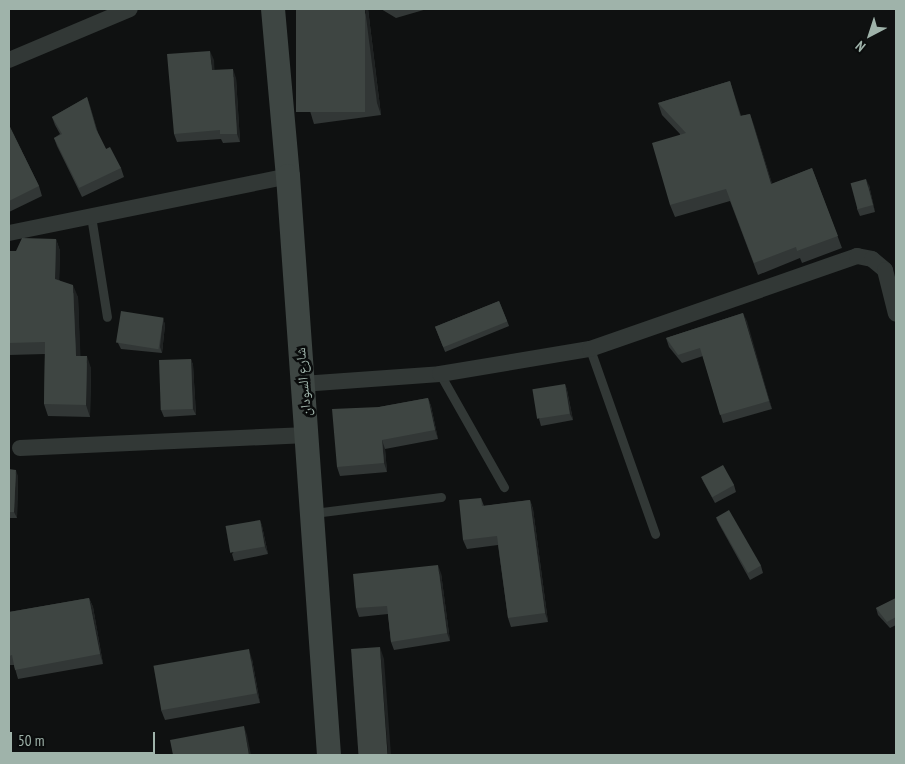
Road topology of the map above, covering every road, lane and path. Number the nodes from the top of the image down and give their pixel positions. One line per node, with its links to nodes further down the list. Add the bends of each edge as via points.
1 (130, 9): 3 (street)
2 (273, 9): 4 (main road, شارع السودان)
3 (9, 60)
4 (288, 176): 5 (street); 11 (main road, شارع السودان)
5 (91, 216): 6 (street); 8 (lane)
6 (9, 233)
7 (896, 314): 9 (street, via 885,270 872,259 857,256)
8 (107, 317)
9 (590, 349): 10 (street); 17 (lane)
10 (440, 374): 11 (street); 14 (lane)
11 (302, 384): 12 (main road, شارع السودان)
12 (308, 435): 13 (street); 16 (main road, شارع السودان)
13 (20, 448)
14 (504, 487)
15 (441, 497): 16 (lane)
16 (313, 513): 18 (main road, شارع السودان)
17 (655, 534)
18 (329, 755)

